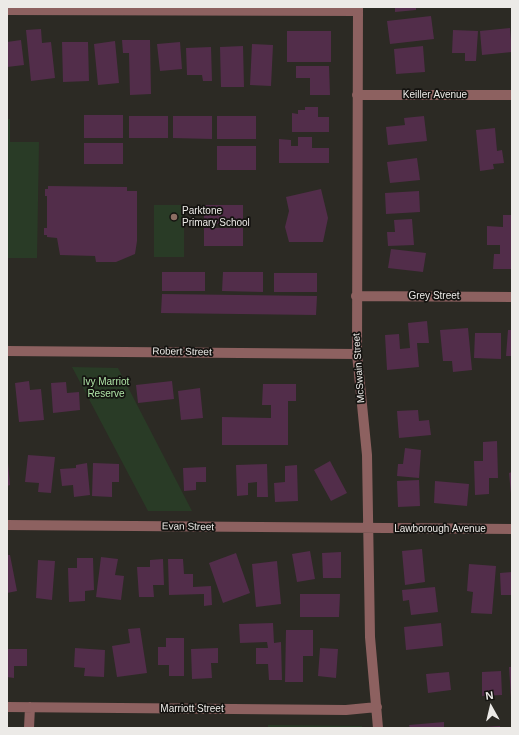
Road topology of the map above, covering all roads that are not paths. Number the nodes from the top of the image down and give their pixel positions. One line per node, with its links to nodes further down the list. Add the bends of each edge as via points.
1 (358, 9): 2 (street); 3 (street, McSwain Street)
2 (7, 10)
3 (357, 95): 4 (street, Keiller Avenue); 5 (street, McSwain Street)
4 (512, 95)
5 (356, 296): 6 (street, Grey Street); 8 (street, McSwain Street)
6 (512, 297)
7 (7, 351): 8 (street, Robert Street)
8 (356, 354): 10 (street, McSwain Street, via 366,455)
9 (7, 525): 10 (street, Evan Street)
10 (368, 528): 11 (street, Lawborough Avenue); 14 (street, McSwain Street, via 370,637)
11 (512, 529)
12 (7, 707): 13 (street, Marriott Street)
13 (30, 707): 14 (street, Marriott Street, via 346,710); 15 (street)
14 (377, 707): 16 (street, McSwain Street)
15 (29, 728)
16 (378, 728)

